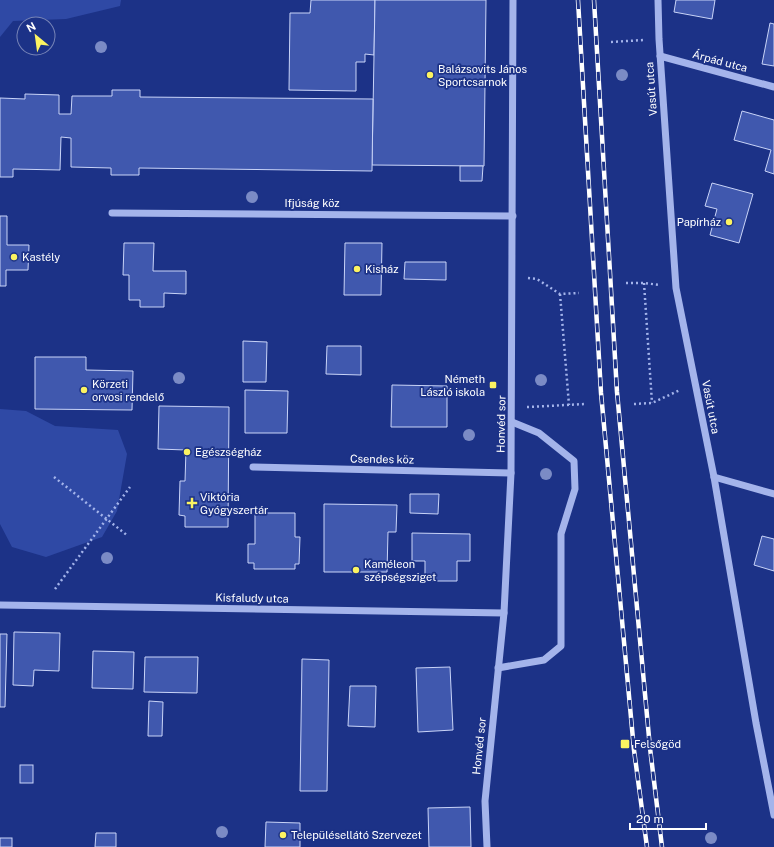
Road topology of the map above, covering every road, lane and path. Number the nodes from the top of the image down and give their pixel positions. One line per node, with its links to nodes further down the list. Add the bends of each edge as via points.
1 (513, 0): 8 (street, Honvéd sor)
2 (658, 0): 3 (street, Vasút utca)
3 (659, 39): 4 (path); 5 (street, Vasút utca)
4 (611, 42)
5 (660, 56): 6 (street, Árpád utca); 12 (street, Vasút utca)
6 (774, 87)
7 (112, 213): 8 (street, Ifjúság köz)
8 (513, 216): 9 (street, Honvéd sor)
9 (513, 277): 14 (path, via 537,279); 20 (street, Honvéd sor)
10 (626, 283): 11 (path)
11 (644, 283): 12 (path); 16 (path)
12 (676, 288): 15 (street, Vasút utca)
13 (579, 293): 14 (path)
14 (560, 294): 19 (path)
15 (695, 382): 16 (path); 25 (street, Vasút utca)
16 (652, 403): 18 (path)
17 (586, 404): 19 (path)
18 (634, 404)
19 (569, 405): 20 (path)
20 (512, 408): 21 (street, Honvéd sor)
21 (512, 422): 23 (street, Honvéd sor); 33 (street, via 539,433 574,461 575,489 561,534 561,646 544,660)
22 (253, 467): 23 (street, Csendes köz)
23 (511, 473): 32 (street, Honvéd sor)
24 (54, 477): 28 (path)
25 (714, 477): 27 (street); 34 (street, Vasút utca)
26 (130, 487): 28 (path)
27 (774, 494)
28 (107, 519): 29 (path); 30 (path)
29 (128, 536)
30 (53, 593)
31 (0, 605): 32 (street, Kisfaludy utca)
32 (504, 612): 33 (street, Honvéd sor)
33 (498, 668): 35 (street, Honvéd sor, via 485,801)
34 (774, 815)
35 (487, 847)

